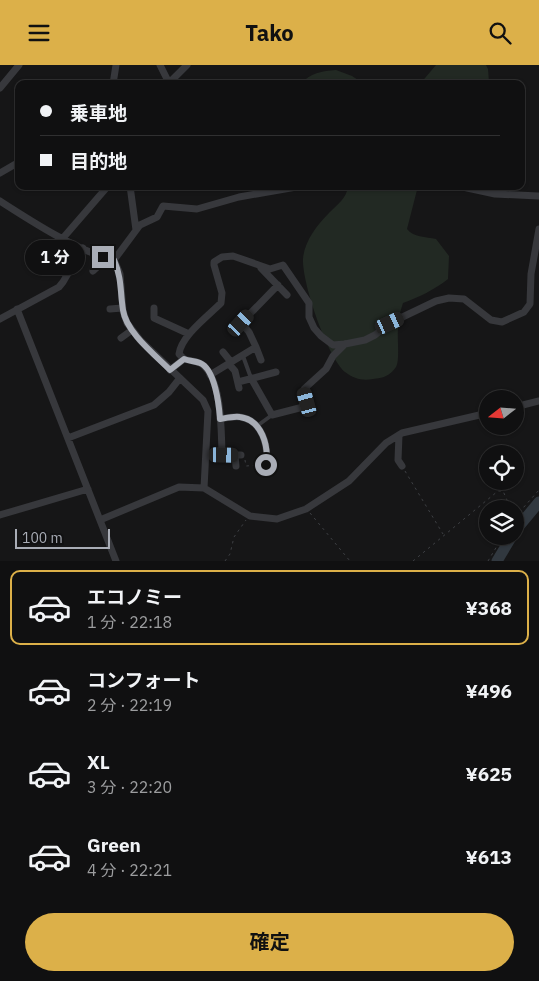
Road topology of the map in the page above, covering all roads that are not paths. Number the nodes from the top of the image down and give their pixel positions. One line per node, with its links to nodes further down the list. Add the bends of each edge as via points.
1 (19, 65): 8 (street)
2 (116, 65): 5 (street)
3 (160, 65): 6 (street)
4 (186, 65): 7 (street)
5 (114, 80)
6 (168, 80)
7 (172, 80)
8 (0, 88)
9 (15, 164): 10 (street)
10 (0, 173)
11 (105, 190): 20 (street)
12 (131, 190): 19 (street)
13 (279, 190): 19 (street, via 197,209 163,206 158,217)
14 (476, 190): 15 (street, via 495,194)
15 (539, 195): 16 (street)
16 (539, 200)
17 (0, 201): 20 (street)
18 (539, 229): 35 (street, via 531,274 530,303 524,312 502,321 491,320 464,299 436,301 390,323 365,340)
19 (136, 230): 22 (street)
20 (63, 238): 21 (street)
21 (83, 248): 22 (street); 29 (street, via 59,287)
22 (111, 259): 24 (street); 27 (street, via 120,274)
23 (259, 266): 25 (street); 33 (street, via 233,256 214,262 222,303); 35 (street, via 270,269 283,265 309,303 309,317 314,328 333,345)
24 (93, 271)
25 (278, 285): 26 (street); 36 (street, via 241,323)
26 (287, 295)
27 (122, 308): 30 (street); 32 (street)
28 (154, 308): 33 (street, via 154,317)
29 (17, 309): 31 (street); 54 (street)
30 (110, 309)
31 (0, 319)
32 (132, 330): 34 (street); 42 (street)
33 (189, 334): 39 (street, via 178,354)
34 (121, 338)
35 (345, 345): 49 (street, via 304,389 307,406)
36 (256, 347): 38 (street); 40 (street)
37 (223, 352): 41 (street)
38 (243, 356): 41 (street); 46 (lane)
39 (184, 359): 42 (street); 44 (street, via 202,364)
40 (261, 360)
41 (230, 363): 44 (street); 46 (street, via 238,385)
42 (170, 370): 45 (street)
43 (276, 372): 46 (street)
44 (210, 375): 51 (street, via 219,401)
45 (180, 378): 54 (street, via 154,405); 58 (street, via 203,400 208,411)
46 (251, 378): 49 (street)
47 (539, 401): 48 (street)
48 (524, 405)
49 (272, 415): 52 (lane)
50 (479, 415): 53 (street)
51 (220, 419): 52 (street, via 240,416); 56 (street, via 222,452 224,455 238,455)
52 (257, 426): 55 (street, via 263,435)
53 (399, 435): 57 (street, via 398,460); 58 (street, via 386,443 349,481 306,509 277,519 250,515)
54 (68, 438): 59 (street)
55 (266, 465)
56 (236, 466)
57 (402, 466)
58 (204, 488): 61 (street, via 179,487)
59 (88, 489): 60 (street); 61 (street)
60 (0, 515)
61 (100, 520): 62 (street)
62 (116, 561)

